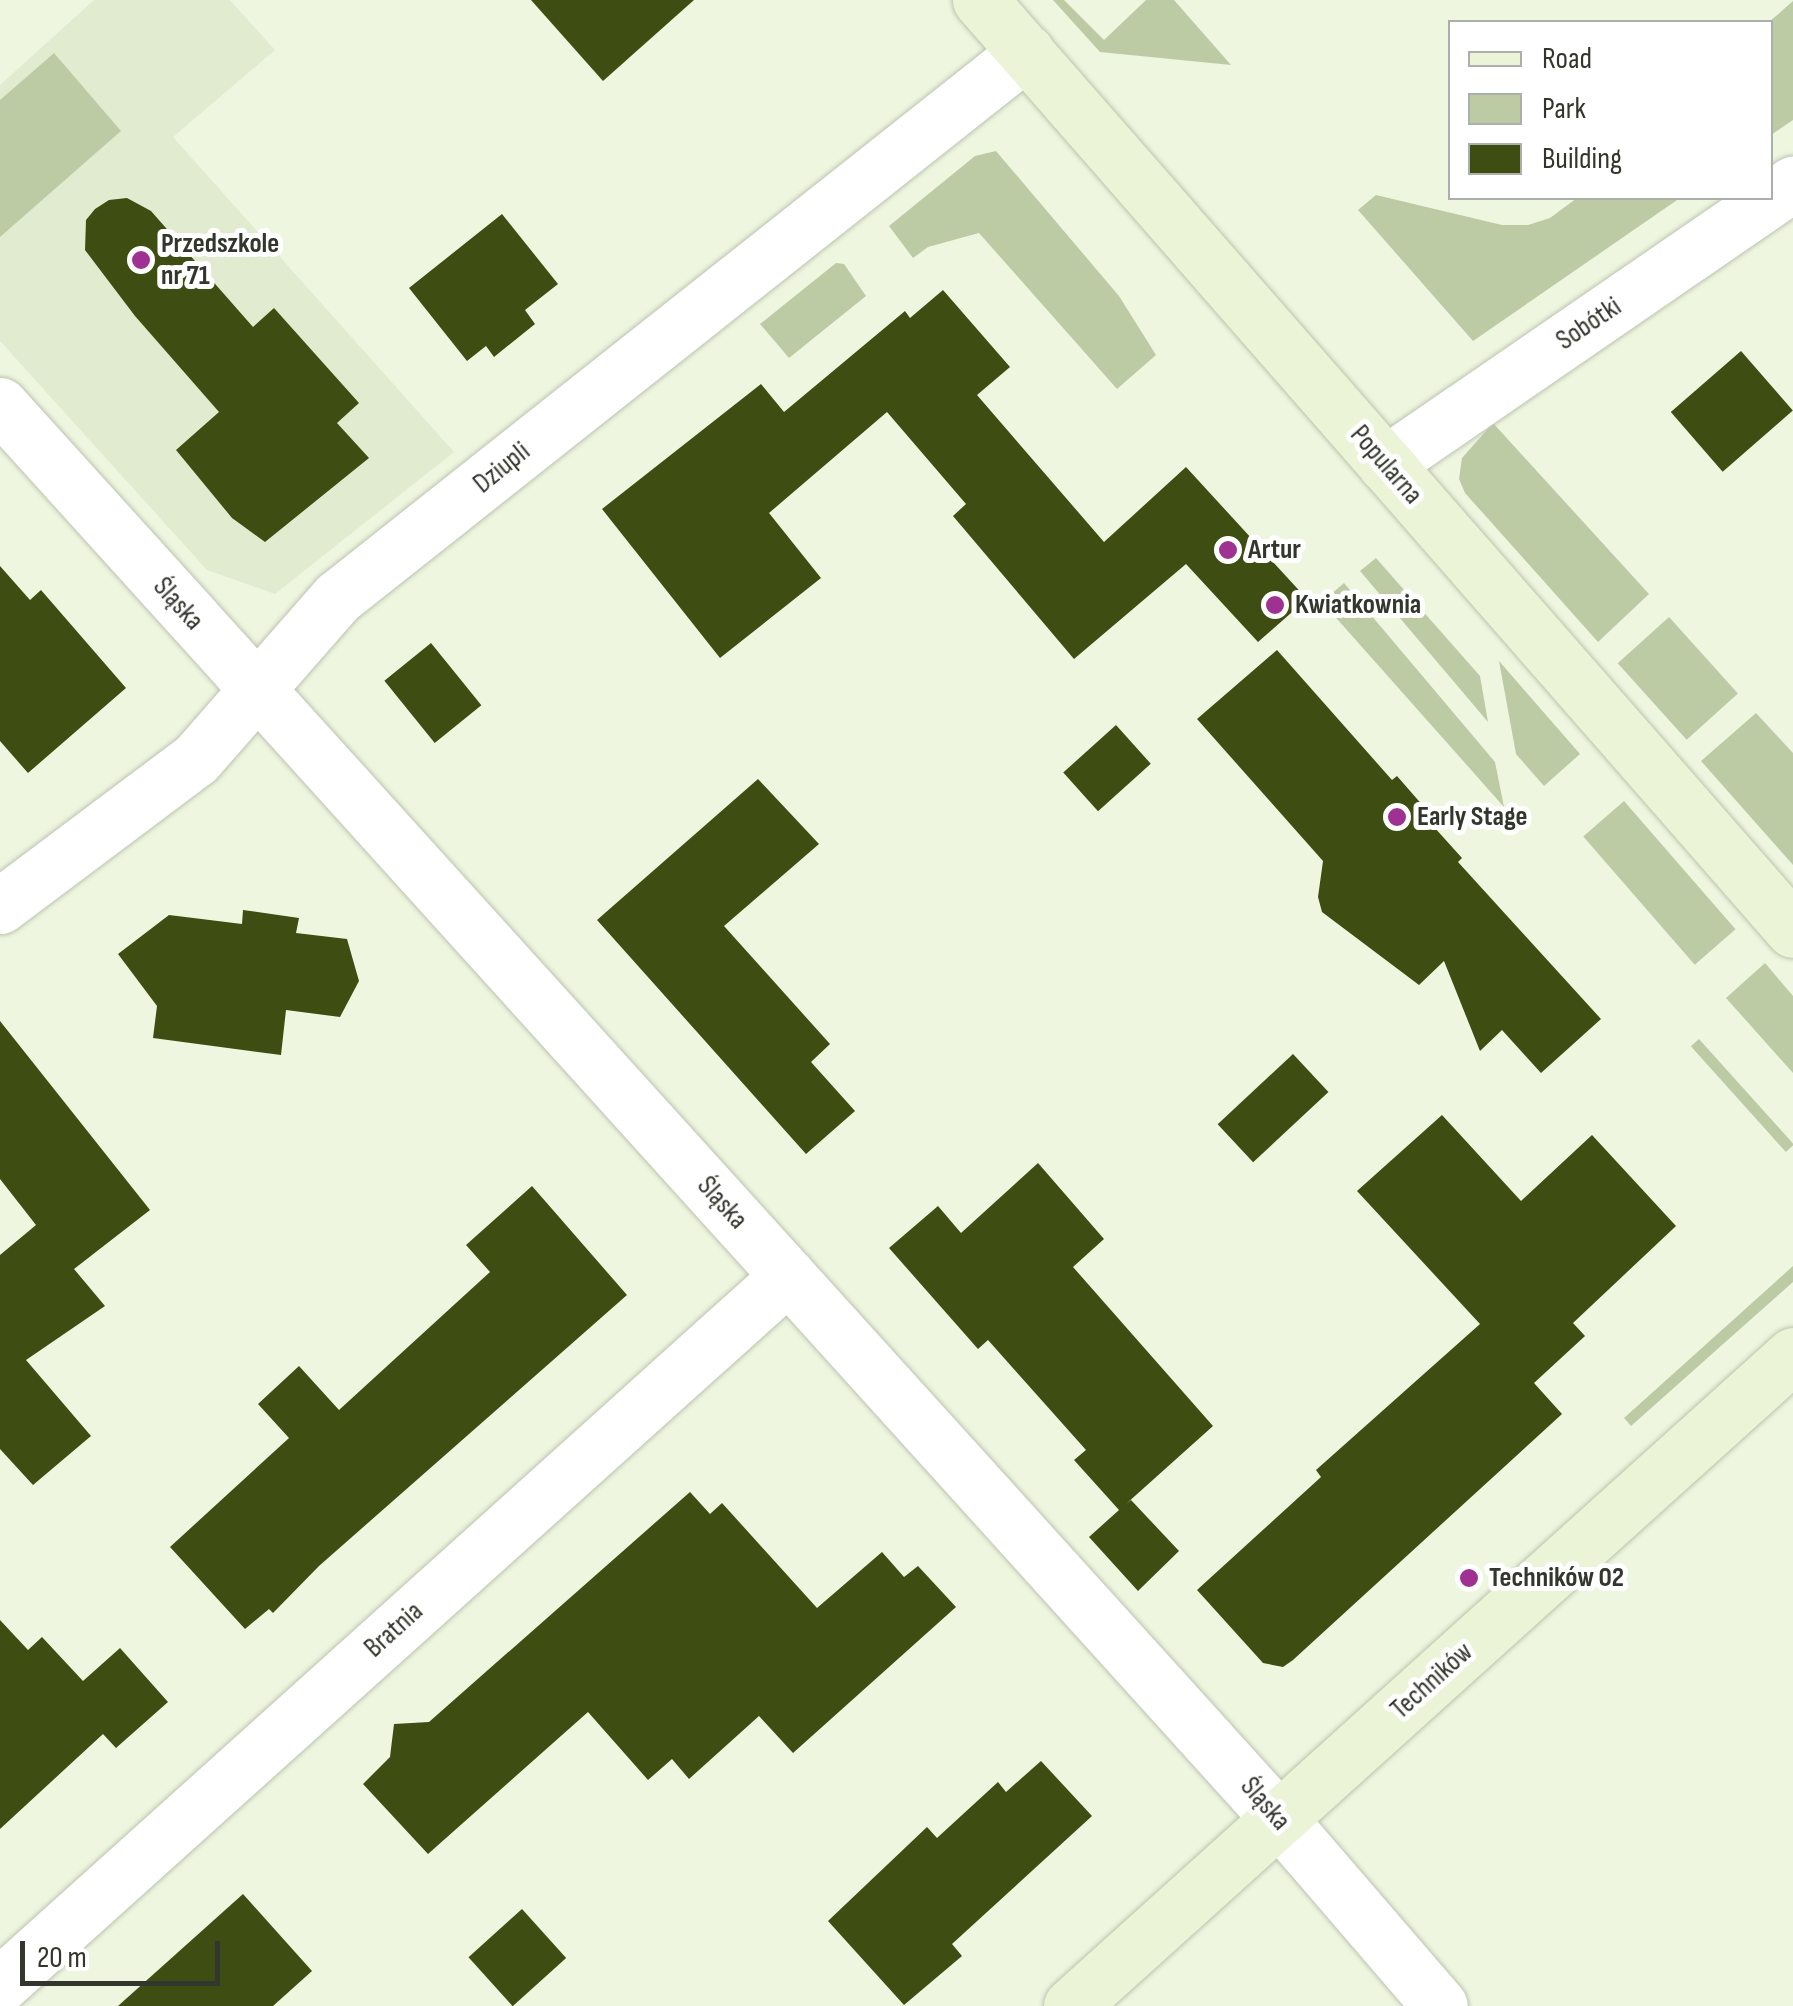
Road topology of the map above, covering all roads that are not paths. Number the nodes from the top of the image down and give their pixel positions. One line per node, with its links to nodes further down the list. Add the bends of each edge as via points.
1 (980, 0): 2 (street, Popularna)
2 (1026, 52): 5 (street, Popularna); 6 (street, Dziupli, via 338,597)
3 (1770, 200): 5 (street, Sobótki)
4 (0, 405): 6 (street, Śląska)
5 (1385, 464): 8 (street, Popularna)
6 (255, 691): 7 (street, Dziupli, via 196,759); 9 (street, Śląska)
7 (0, 906)
8 (1793, 930)
9 (788, 1276): 11 (street, Śląska); 12 (street, Bratnia)
10 (1793, 1355): 11 (street, Techników)
11 (1280, 1820): 13 (street, Techników); 14 (street, Śląska)
12 (0, 1985)
13 (1071, 2006)
14 (1440, 2006)

